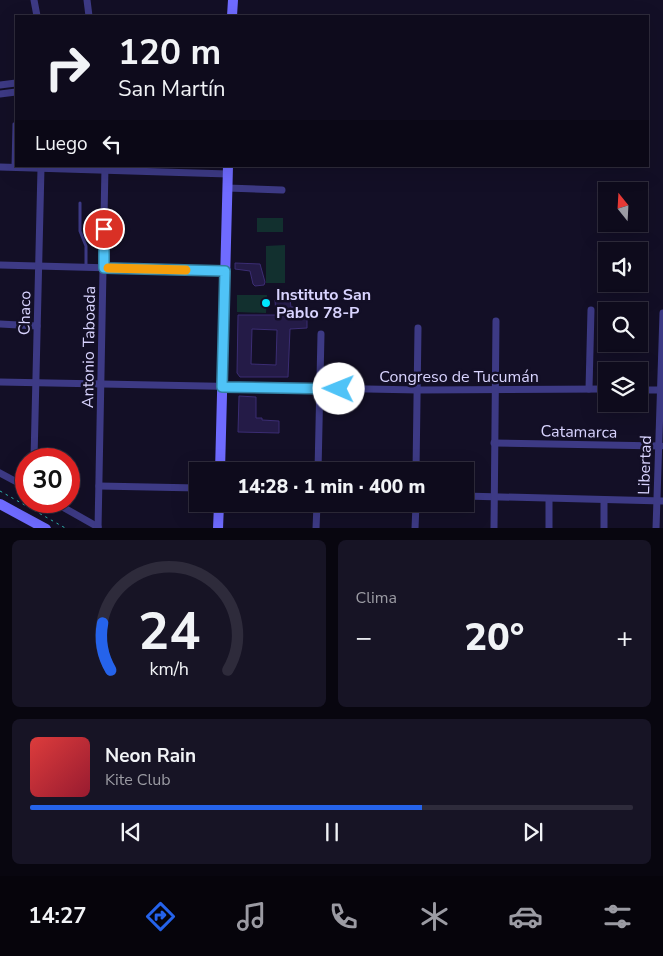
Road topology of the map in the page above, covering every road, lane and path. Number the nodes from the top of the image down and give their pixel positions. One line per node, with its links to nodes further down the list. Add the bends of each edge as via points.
1 (34, 0): 4 (street)
2 (87, 0): 5 (street)
3 (233, 0): 6 (main road)
4 (37, 15)
5 (89, 15)
6 (232, 15)
7 (15, 84): 8 (street)
8 (0, 85)
9 (15, 92): 10 (street)
10 (0, 94)
11 (14, 124): 13 (lane)
12 (0, 167): 13 (street)
13 (13, 168): 14 (street)
14 (41, 168): 15 (street); 21 (street, Chaco)
15 (105, 168): 16 (street); 23 (street, Antonio Taboada)
16 (228, 170): 17 (main road)
17 (227, 188): 18 (street); 24 (main road)
18 (282, 190)
19 (80, 203): 22 (lane, via 80,231 86,246)
20 (0, 265): 21 (street)
21 (38, 266): 22 (street); 29 (street, Chaco)
22 (86, 267): 23 (street)
23 (104, 268): 24 (street); 34 (street, Antonio Taboada)
24 (225, 271): 35 (main road)
25 (591, 310): 37 (street)
26 (663, 313): 42 (street, Libertad)
27 (496, 321): 40 (street)
28 (0, 324): 29 (street)
29 (37, 326): 33 (street, Chaco)
30 (418, 328): 39 (street)
31 (321, 334): 36 (street)
32 (0, 382): 33 (street, Congreso de Tucumán)
33 (36, 383): 34 (street, Congreso de Tucumán); 45 (street, Chaco)
34 (101, 384): 35 (street, Congreso de Tucumán); 51 (street, Antonio Taboada)
35 (222, 387): 36 (street, Congreso de Tucumán); 46 (main road)
36 (320, 389): 39 (street, Congreso de Tucumán); 47 (street)
37 (589, 389): 38 (street, Congreso de Tucumán); 40 (street, Congreso de Tucumán)
38 (598, 389)
39 (418, 390): 40 (street, Congreso de Tucumán); 48 (street)
40 (495, 390): 43 (street)
41 (648, 390): 42 (street)
42 (662, 390): 44 (street, Libertad)
43 (494, 444): 44 (street, Catamarca); 55 (street)
44 (661, 446): 58 (street, Libertad)
45 (34, 448)
46 (220, 462)
47 (318, 462)
48 (416, 462)
49 (0, 473): 50 (street)
50 (15, 481)
51 (99, 486): 52 (street); 67 (street, Antonio Taboada)
52 (189, 488)
53 (0, 491): 66 (path)
54 (474, 496): 55 (street)
55 (495, 497): 56 (street); 71 (street)
56 (549, 498): 57 (street); 72 (street)
57 (604, 500): 58 (street); 73 (street)
58 (660, 501): 74 (street, Libertad)
59 (0, 504): 64 (main road)
60 (219, 512): 68 (main road)
61 (317, 512): 69 (street)
62 (416, 512): 70 (street)
63 (72, 513): 67 (street)
64 (30, 525): 65 (main road)
65 (46, 528)
66 (67, 528)
67 (98, 528)
68 (218, 528)
69 (316, 528)
70 (415, 528)
71 (494, 528)
72 (549, 528)
73 (604, 528)
74 (656, 528)

